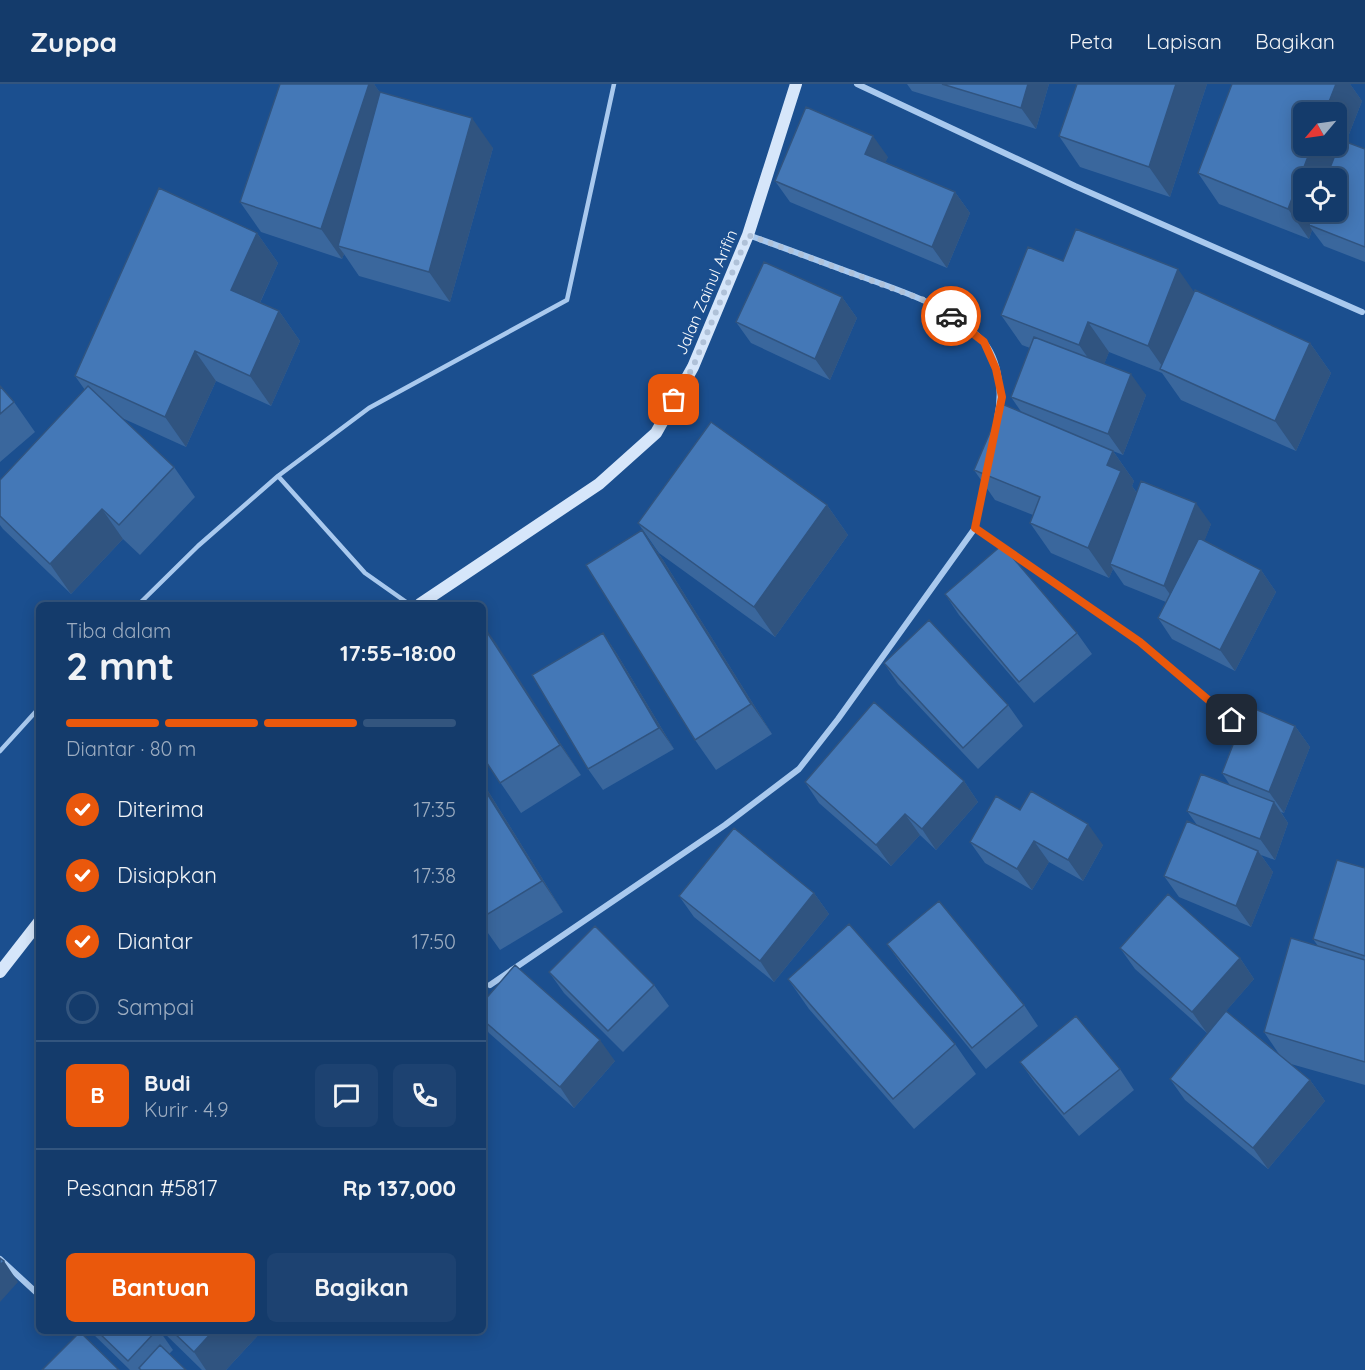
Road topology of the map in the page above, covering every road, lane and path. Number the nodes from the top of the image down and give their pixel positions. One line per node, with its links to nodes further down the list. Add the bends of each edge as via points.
1 (614, 84): 8 (lane, via 567,300 369,408)
2 (796, 84): 4 (street, Jalan Zainul Arifin)
3 (857, 84): 5 (street, via 1075,186)
4 (748, 235): 6 (street, via 929,302 966,326 984,342 996,369 1002,397); 12 (street, Jalan Zainul Arifin, via 693,367 656,433 599,484)
5 (1362, 312)
6 (995, 430)
7 (988, 463): 9 (street)
8 (278, 476): 10 (lane); 11 (lane, via 365,573)
9 (975, 528): 14 (street, via 1140,642); 18 (street, via 799,769 725,825)
10 (141, 602)
11 (406, 602)
12 (423, 602)
13 (36, 711): 15 (lane)
14 (1232, 720)
15 (0, 751)
16 (36, 926): 17 (street)
17 (0, 972)
18 (490, 985)
19 (0, 1259): 20 (street)
20 (36, 1292)

